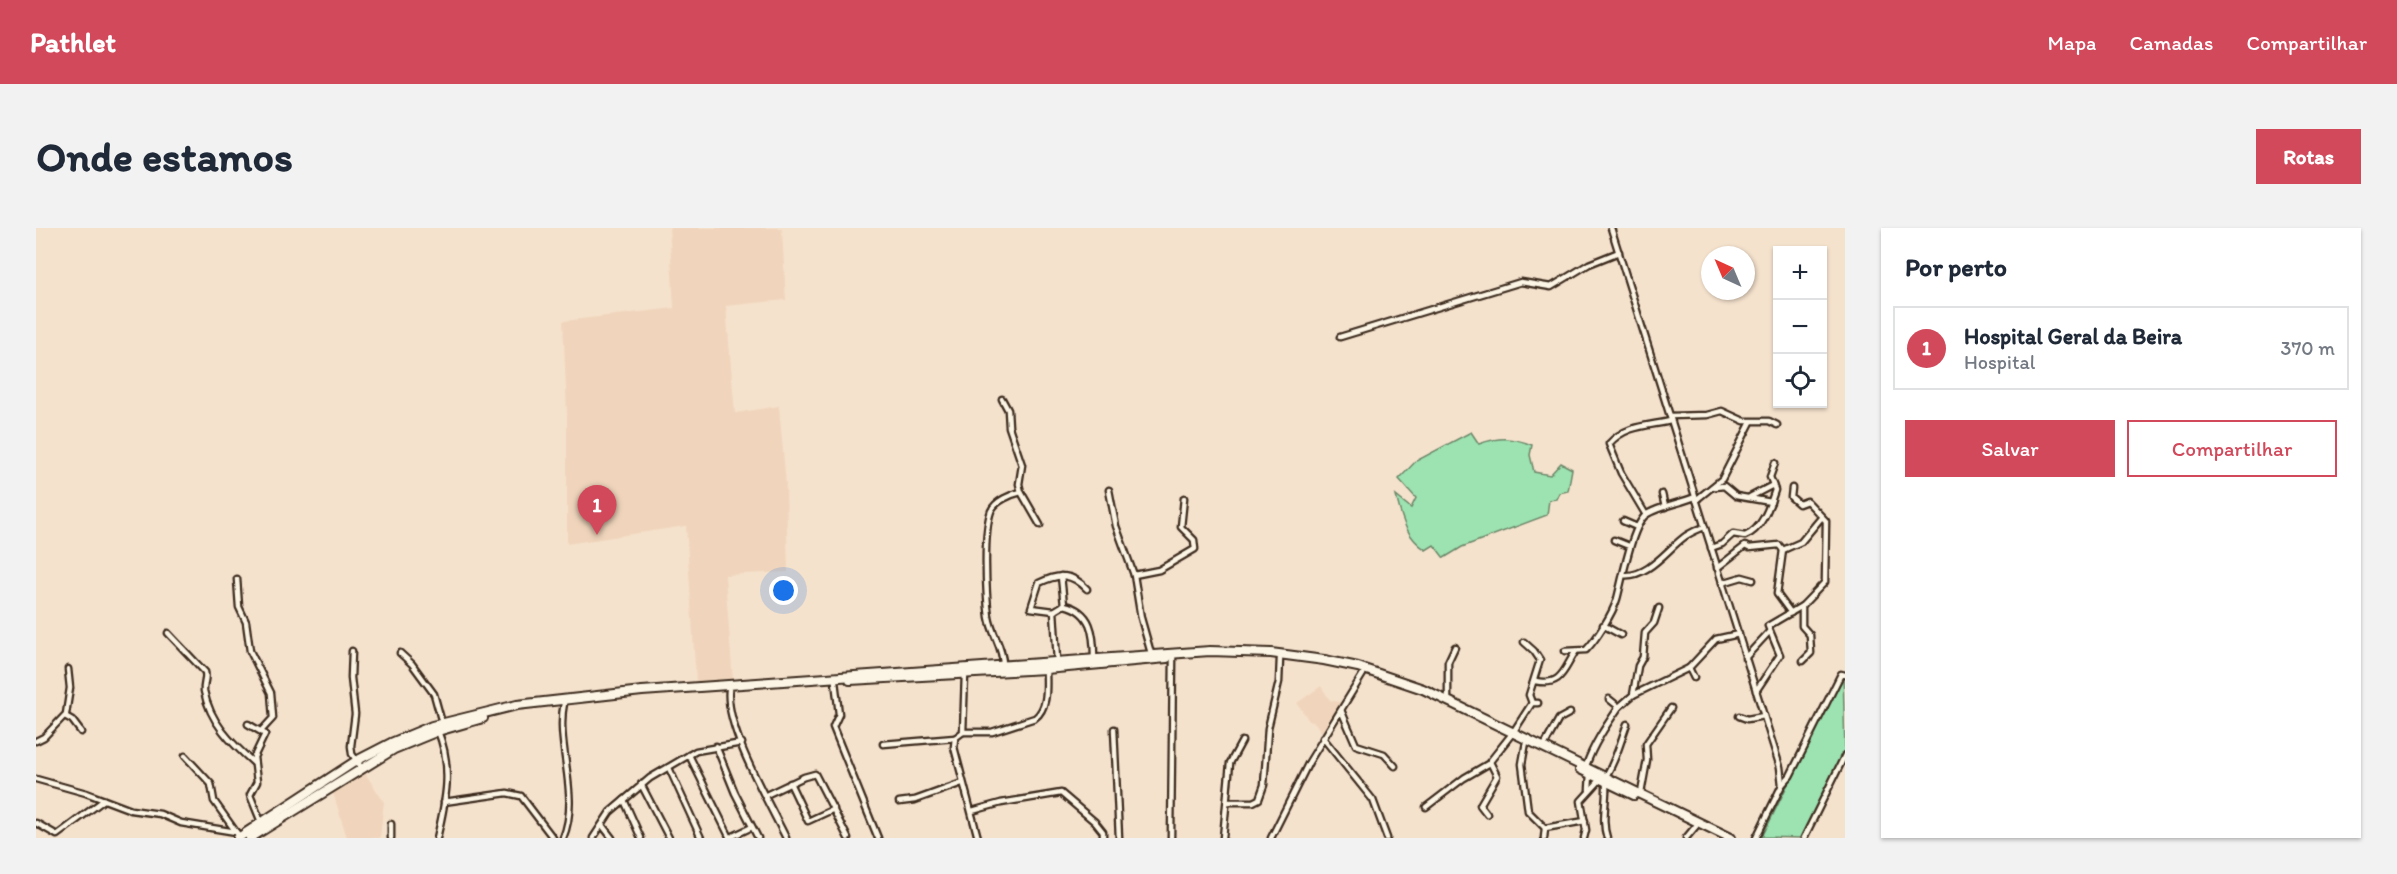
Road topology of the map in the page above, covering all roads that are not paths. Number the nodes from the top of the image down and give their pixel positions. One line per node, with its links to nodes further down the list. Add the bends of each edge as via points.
1 (1611, 228): 2 (street)
2 (1619, 252): 3 (street, via 1588,264 1551,287 1521,282); 5 (street)
3 (1340, 337)
4 (1002, 399): 13 (street, via 1022,465)
5 (1671, 418): 6 (street, via 1722,411); 17 (street); 20 (street, via 1618,434 1609,444)
6 (1751, 422): 7 (street, via 1769,421); 10 (street)
7 (1777, 425)
8 (1774, 463): 9 (street, via 1770,477)
9 (1773, 485): 15 (street); 18 (street)
10 (1714, 487): 15 (street, via 1724,486 1736,496); 17 (street)
11 (1792, 488): 21 (street, via 1791,497 1799,504 1808,501)
12 (1110, 490): 32 (street, via 1119,537)
13 (1021, 492): 23 (street); 61 (street, via 992,510 988,532 989,616 1002,650)
14 (1662, 494): 19 (street)
15 (1750, 497): 18 (street)
16 (1184, 498): 32 (street, via 1181,527 1194,540 1195,549 1159,570)
17 (1696, 499): 19 (street); 25 (street)
18 (1771, 502): 28 (street, via 1750,534 1733,534)
19 (1665, 507): 20 (street)
20 (1646, 515): 24 (street)
21 (1821, 518): 29 (street, via 1801,542); 39 (street, via 1827,522 1825,582)
22 (1623, 521): 24 (street)
23 (1040, 525)
24 (1637, 526): 27 (street)
25 (1704, 527): 28 (street); 31 (street, via 1645,569)
26 (1614, 540): 27 (street)
27 (1629, 546): 31 (street)
28 (1711, 548): 30 (street)
29 (1783, 550): 30 (street, via 1779,546 1745,546); 42 (street, via 1777,594)
30 (1718, 568): 36 (street)
31 (1623, 574): 43 (street, via 1617,599)
32 (1134, 575): 54 (street)
33 (1061, 576): 37 (street, via 1075,578); 38 (street); 41 (street, via 1039,582 1031,607)
34 (237, 579): 90 (street, via 239,607 246,622 252,657 271,694 273,718)
35 (1753, 580): 36 (street, via 1742,577)
36 (1722, 583): 46 (street)
37 (1087, 589)
38 (1064, 605): 41 (street); 56 (street, via 1082,613 1092,626)
39 (1802, 606): 42 (street); 60 (street, via 1802,626 1810,635 1811,653)
40 (1659, 608): 73 (street, via 1654,623 1644,633 1643,657)
41 (1054, 611): 59 (street)
42 (1791, 613): 44 (street, via 1769,624)
43 (1603, 625): 47 (street); 52 (street, via 1588,648)
44 (1769, 632): 58 (street); 72 (street, via 1779,658)
45 (168, 633): 107 (street, via 205,672 204,691 214,719 228,740)
46 (1739, 634): 58 (street); 62 (street, via 1716,639)
47 (1621, 635)
48 (1524, 642): 70 (street, via 1539,658)
49 (1455, 646): 75 (street, via 1448,662)
50 (352, 651): 108 (street, via 355,714 351,746)
51 (1565, 651): 52 (street)
52 (1576, 651): 70 (street, via 1564,673 1553,681)
53 (400, 653): 88 (street, via 434,694)
54 (1152, 656): 55 (highway); 56 (highway); 64 (highway); 75 (highway, via 1252,652 1324,660 1381,675)
55 (1173, 657): 57 (highway); 158 (street)
56 (1094, 658): 59 (highway)
57 (1280, 658): 66 (highway); 125 (street, via 1262,792 1253,802)
58 (1745, 658): 72 (street)
59 (1057, 661): 61 (highway)
60 (1803, 661)
61 (1003, 665): 88 (highway, via 568,698 495,710)
62 (1689, 668): 68 (street); 73 (street)
63 (68, 669): 83 (street, via 70,688)
64 (1046, 669): 65 (highway); 92 (street, via 1045,701 1035,718 992,732)
65 (965, 674): 69 (highway); 92 (street)
66 (1363, 674): 81 (street); 93 (highway, via 1426,695)
67 (1845, 675): 117 (street, via 1841,674)
68 (1694, 678)
69 (835, 681): 71 (highway); 154 (street, via 839,714 833,727)
70 (1535, 681): 77 (street, via 1529,695)
71 (729, 690): 76 (highway); 99 (street, via 728,708)
72 (1756, 691): 85 (street)
73 (1633, 695): 79 (street)
74 (1609, 699): 79 (street)
75 (1448, 700): 93 (highway)
76 (564, 703): 88 (highway); 144 (street, via 561,721 568,770)
77 (1532, 703): 78 (street); 93 (street)
78 (1538, 704)
79 (1619, 707): 111 (street, via 1606,731 1594,743)
80 (1671, 708): 119 (street, via 1647,744)
81 (1341, 710): 95 (street); 109 (street, via 1356,745 1384,754)
82 (1570, 713): 102 (street, via 1559,719)
83 (65, 716): 91 (street); 96 (street)
84 (1739, 716): 85 (street)
85 (1764, 716): 117 (street)
86 (248, 724): 90 (street)
87 (1627, 724): 113 (street, via 1621,748)
88 (440, 727): 108 (highway); 123 (street, via 448,765)
89 (1114, 729): 157 (street)
90 (262, 730): 107 (street, via 265,734)
91 (81, 732)
92 (963, 732): 94 (street)
93 (1512, 733): 98 (highway); 102 (highway); 106 (street)
94 (956, 738): 100 (street); 115 (street, via 954,747)
95 (1323, 738): 138 (street, via 1373,800); 160 (street)
96 (36, 741)
97 (1242, 741): 125 (street, via 1230,763)
98 (1526, 742): 111 (highway); 137 (street, via 1522,759 1528,811)
99 (742, 743): 101 (street); 120 (street)
100 (883, 744)
101 (716, 746): 103 (street); 136 (street)
102 (1544, 746): 111 (highway)
103 (689, 755): 110 (street); 150 (street)
104 (1845, 755): 169 (street)
105 (185, 756): 139 (street, via 211,783 214,801)
106 (1490, 762): 126 (street); 129 (street, via 1497,776 1480,805)
107 (254, 763): 130 (street, via 256,783 250,800)
108 (359, 764): 130 (highway); 140 (highway)
109 (1395, 766)
110 (669, 768): 116 (street); 149 (street)
111 (1588, 770): 113 (highway); 118 (street)
112 (36, 779): 121 (street)
113 (1604, 779): 118 (street); 119 (highway); 135 (highway); 164 (street, via 1607,801 1603,822)
114 (789, 783): 120 (street); 127 (street, via 816,774); 127 (street, via 808,821)
115 (962, 783): 124 (street); 128 (street)
116 (641, 784): 122 (street); 148 (street)
117 (1782, 785): 168 (street)
118 (1589, 790): 131 (street, via 1581,801)
119 (1641, 793): 167 (highway)
120 (765, 795): 152 (street)
121 (104, 800): 132 (street, via 57,835); 139 (street)
122 (624, 800): 134 (street); 147 (street)
123 (444, 802): 142 (street); 143 (street, via 515,794)
124 (899, 802)
125 (1228, 802): 159 (street)
126 (1426, 807)
127 (834, 809): 153 (street)
128 (972, 811): 155 (street); 156 (street, via 1061,793 1095,822)
129 (1487, 814)
130 (261, 822): 139 (highway)
131 (1585, 822): 137 (street); 163 (street)
132 (36, 823)
133 (391, 824): 141 (street)
134 (602, 825): 145 (street); 146 (street)
135 (1696, 826): 165 (street); 166 (highway)
136 (752, 827): 150 (street); 151 (street)
137 (1545, 828): 162 (street)
138 (1386, 835): 161 (street)
139 (239, 836)
140 (250, 838)
141 (391, 838)
142 (438, 838)
143 (553, 838)
144 (562, 838)
145 (593, 838)
146 (612, 838)
147 (641, 838)
148 (669, 838)
149 (701, 838)
150 (729, 838)
151 (758, 838)
152 (786, 838)
153 (848, 838)
154 (878, 838)
155 (978, 838)
156 (1103, 838)
157 (1119, 838)
158 (1171, 838)
159 (1223, 838)
160 (1271, 838)
161 (1380, 838)
162 (1544, 838)
163 (1584, 838)
164 (1607, 838)
165 (1686, 838)
166 (1721, 838)
167 (1731, 838)
168 (1756, 838)
169 (1804, 838)

